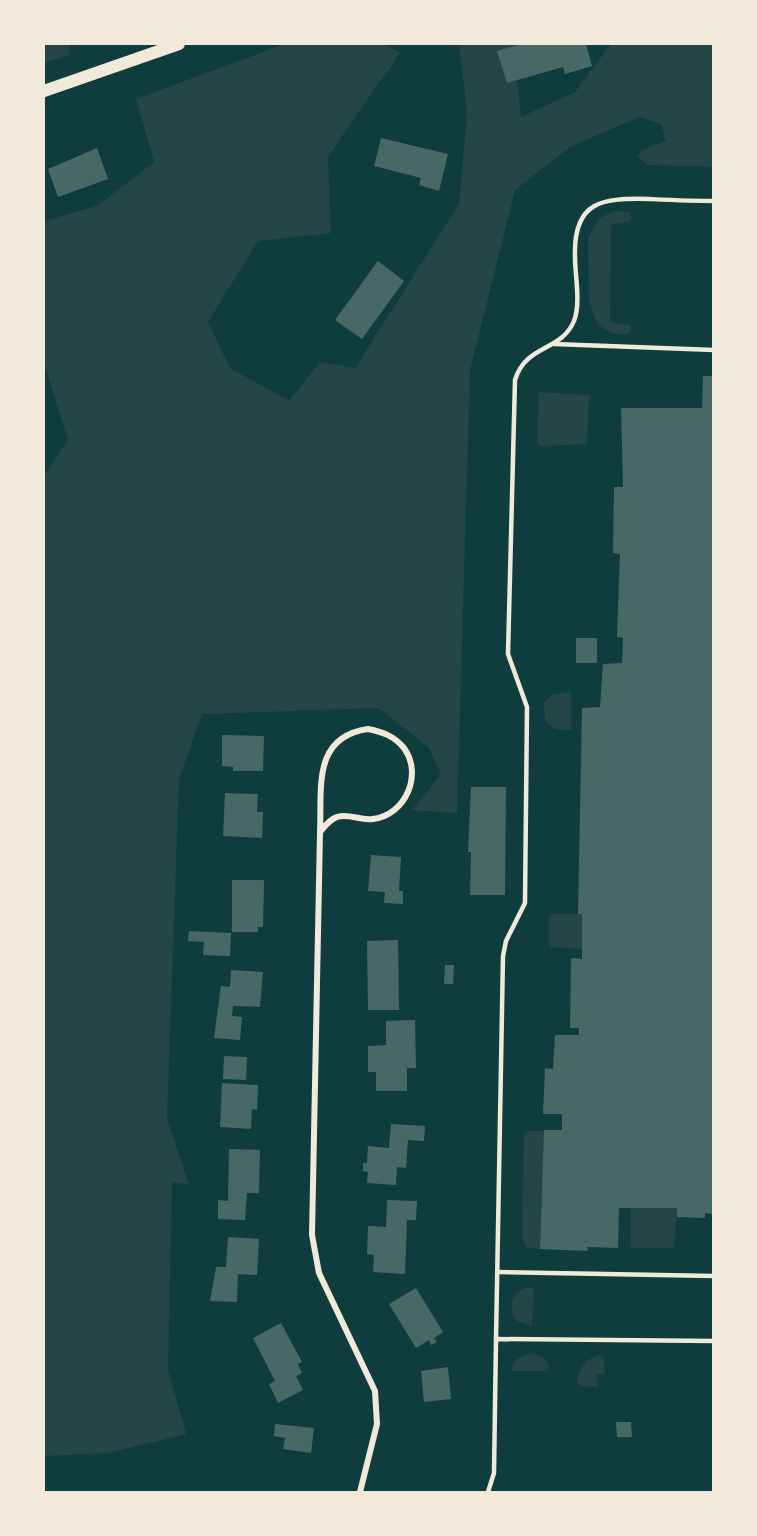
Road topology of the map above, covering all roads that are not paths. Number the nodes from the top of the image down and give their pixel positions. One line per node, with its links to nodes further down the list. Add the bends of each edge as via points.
1 (179, 44): 2 (main road)
2 (44, 91)
3 (714, 201): 4 (lane, via 617,198 597,204 587,212 576,231 574,244 575,316 565,334)
4 (552, 344): 5 (lane); 7 (lane, via 523,363 514,390 508,654 527,706 525,903 503,956)
5 (714, 350)
6 (320, 832): 6 (street, via 334,817 374,819 400,805 408,793 412,771 405,750 395,739 368,729 354,731 330,748 323,769); 11 (street, via 312,1235 320,1273 375,1391 377,1424)
7 (498, 1272): 8 (lane); 9 (lane)
8 (714, 1276)
9 (496, 1339): 10 (lane); 12 (lane, via 495,1473)
10 (714, 1341)
11 (360, 1492)
12 (488, 1492)

